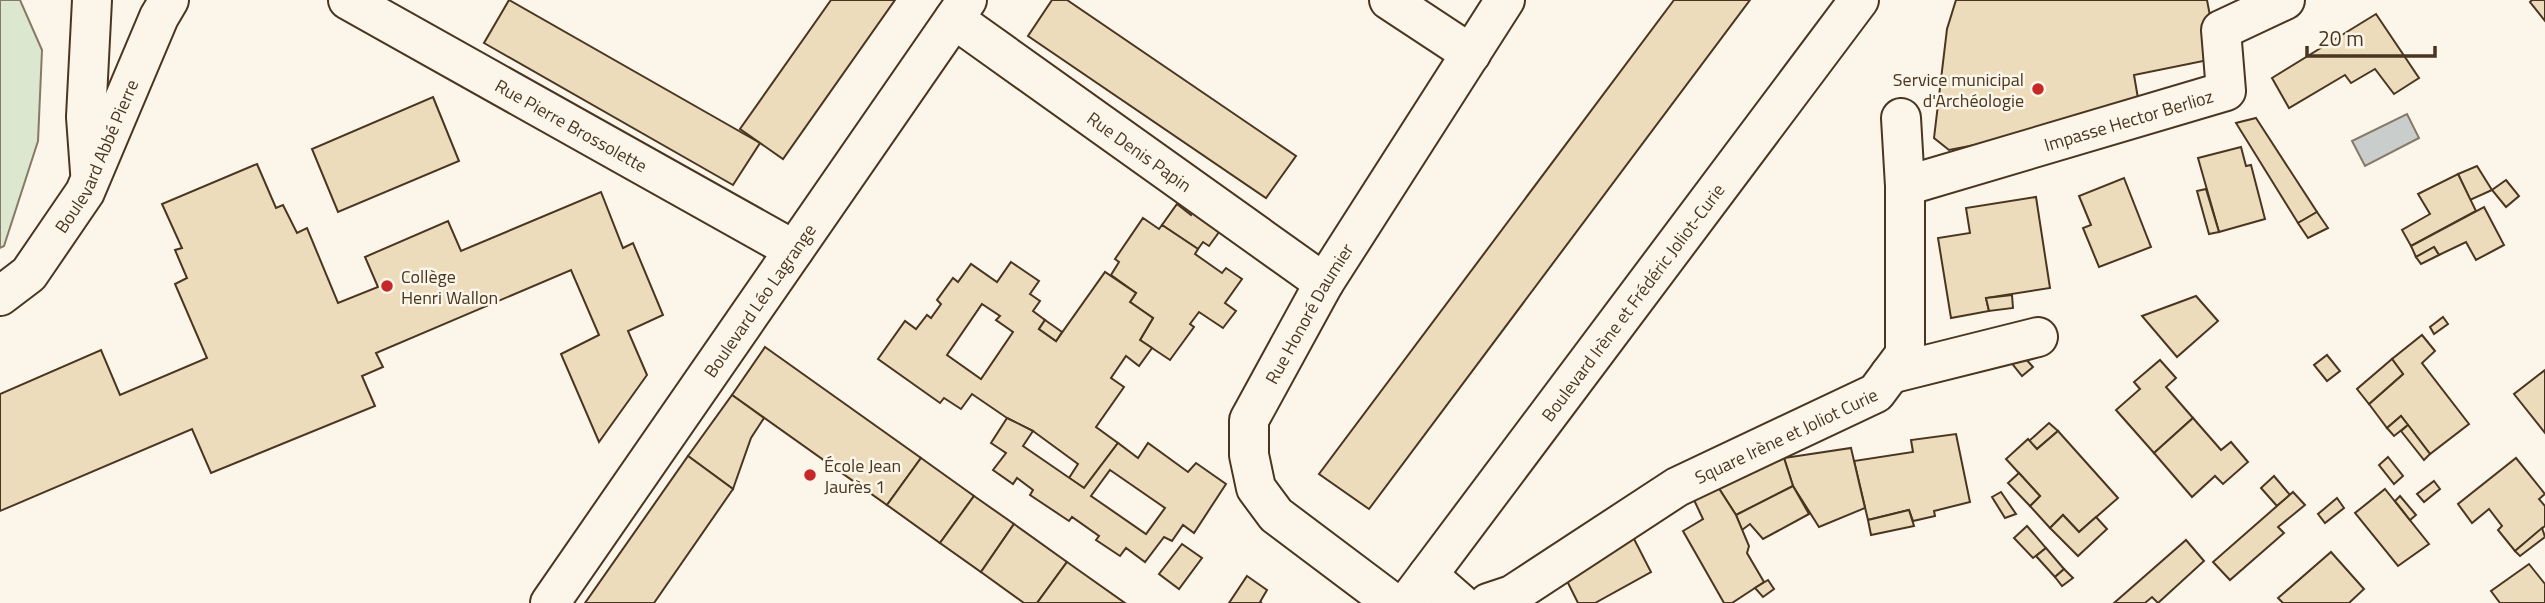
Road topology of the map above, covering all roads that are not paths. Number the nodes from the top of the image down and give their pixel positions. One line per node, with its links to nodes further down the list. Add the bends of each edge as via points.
1 (92, 0): 11 (street, via 86,117)
2 (169, 0): 11 (street, Boulevard Abbé Pierre)
3 (348, 0): 13 (street, Rue Pierre Brossolette)
4 (1389, 0): 9 (street)
5 (1506, 0): 9 (street, Rue Honoré Daumier)
6 (1860, 0): 18 (street, Boulevard Irène et Frédéric Joliot-Curie)
7 (2285, 0): 12 (street, Impasse Hector Berlioz, via 2221,30 2225,91)
8 (960, 10): 13 (street, Boulevard Léo Lagrange); 14 (street, Rue Denis Papin)
9 (1471, 54): 14 (street, Rue Honoré Daumier)
10 (1901, 118): 12 (street, Square Irène et Joliot Curie)
11 (90, 179): 15 (street, Boulevard Abbé Pierre, via 29,274)
12 (1905, 186): 17 (street, Square Irène et Joliot Curie, via 1905,354)
13 (794, 250): 19 (street, Boulevard Léo Lagrange)
14 (1324, 283): 20 (street, Rue Honoré Daumier, via 1249,420 1249,455 1256,488 1276,515)
15 (0, 296)
16 (2038, 337): 17 (street)
17 (1890, 374): 22 (street, Square Irène et Joliot Curie, via 1877,393 1677,487 1512,595)
18 (1418, 589): 21 (street)
19 (550, 603)
20 (1393, 603)
21 (1460, 603)
22 (1488, 603)

